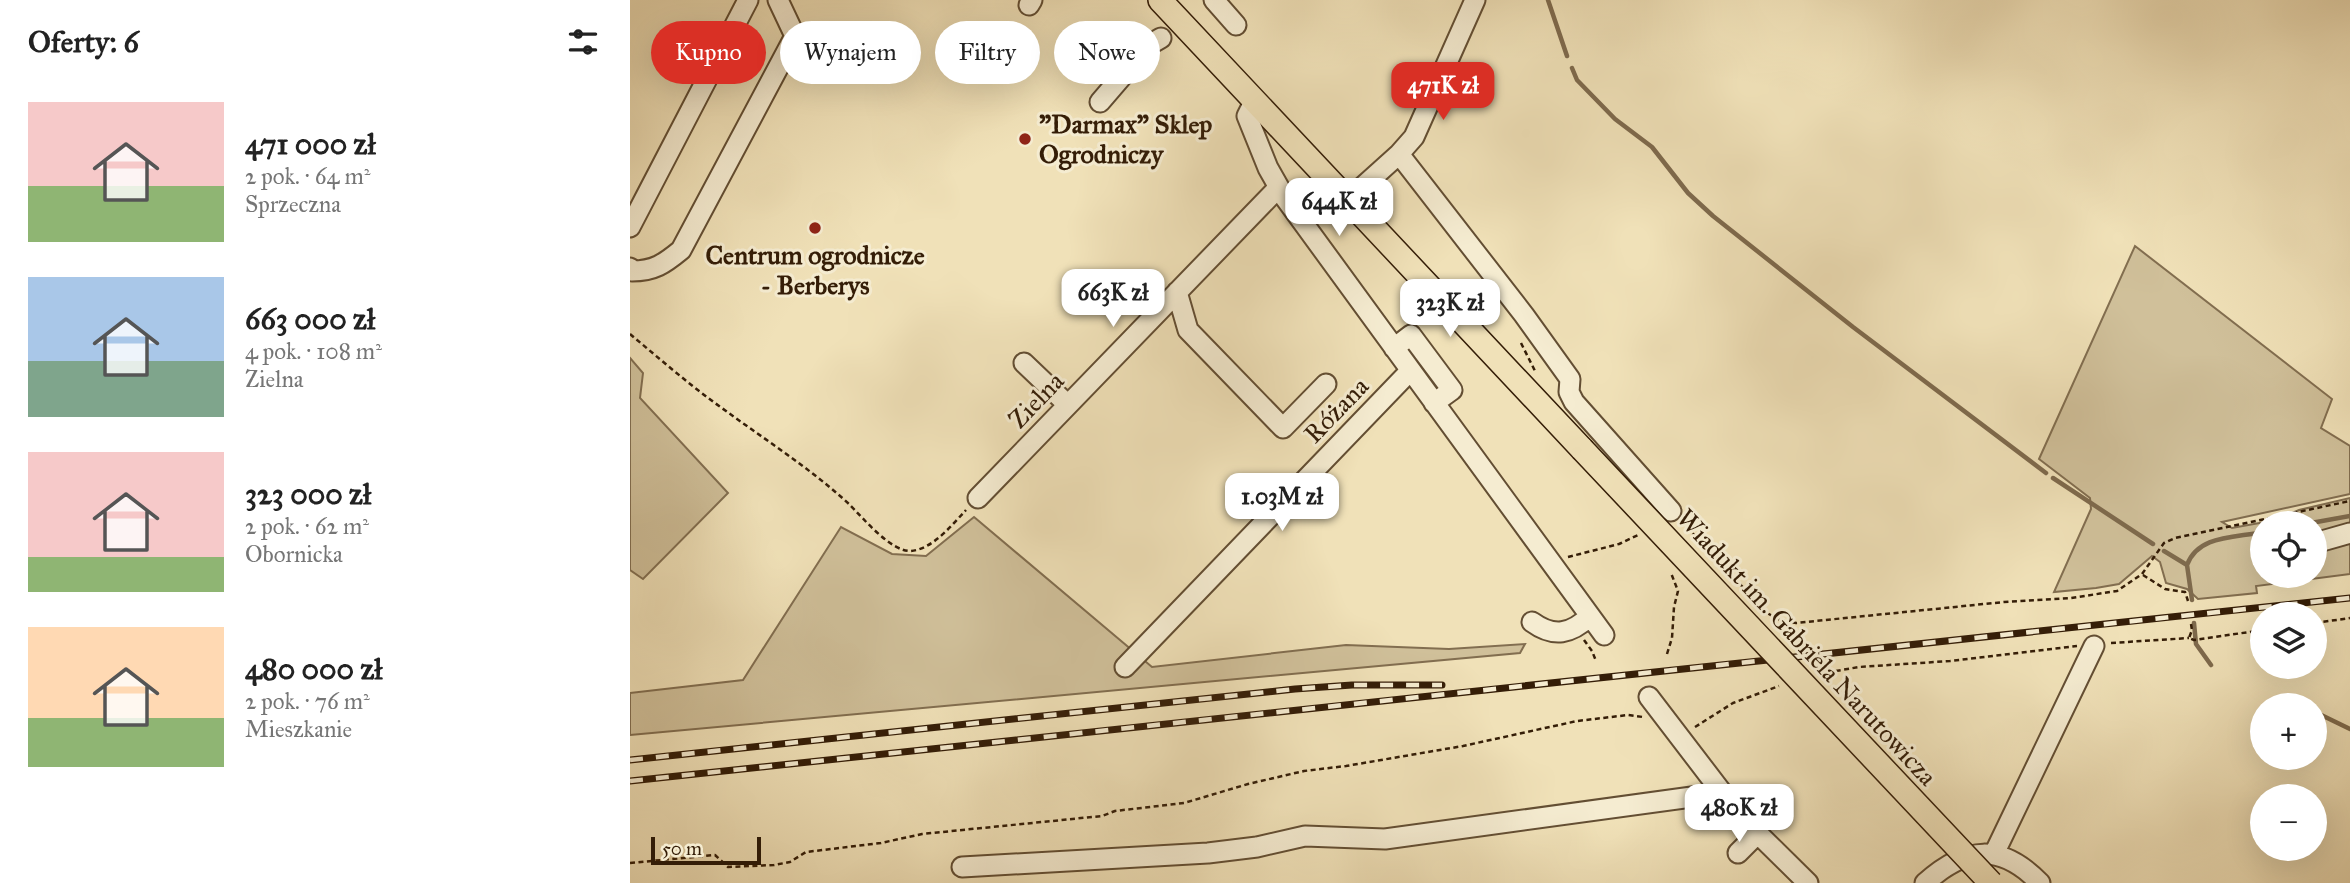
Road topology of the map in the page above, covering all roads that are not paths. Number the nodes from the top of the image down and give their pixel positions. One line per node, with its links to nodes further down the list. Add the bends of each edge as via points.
1 (748, 0): 15 (street)
2 (778, 0): 16 (street, via 795,36 681,250 648,271)
3 (1160, 0): 8 (main road, Wiadukt im. Gabriela Narutowicza)
4 (1214, 0): 6 (street)
5 (1475, 0): 11 (street, via 1414,137)
6 (1236, 25)
7 (1161, 38): 9 (street, via 1149,45)
8 (1255, 100): 10 (main road, Wiadukt im. Gabriela Narutowicza); 12 (street, via 1247,116)
9 (1100, 102)
10 (1292, 139): 12 (street, via 1275,153); 14 (main road, Wiadukt im. Gabriela Narutowicza)
11 (1399, 154): 14 (street); 25 (street, via 1570,379 1573,402)
12 (1268, 168): 13 (street)
13 (1278, 188): 17 (street, Zielna); 18 (street)
14 (1349, 200): 41 (main road, Wiadukt im. Gabriela Narutowicza, bridge)
15 (630, 227)
16 (630, 268)
17 (1177, 292): 21 (street, via 1188,330 1283,428); 23 (street, Zielna)
18 (1395, 348): 20 (street); 22 (street, via 1411,335 1452,390)
19 (1024, 363): 23 (street)
20 (1410, 371): 22 (street); 32 (street, Różana)
21 (1326, 384)
22 (1434, 403): 29 (street, via 1549,560)
23 (1068, 405): 24 (street, Zielna)
24 (978, 498)
25 (1671, 511)
26 (2350, 533): 27 (street)
27 (2327, 540)
28 (1532, 622): 29 (street, via 1556,632)
29 (1584, 622): 30 (street)
30 (1604, 635)
31 (2094, 646): 37 (street)
32 (1125, 667)
33 (1649, 697): 34 (street)
34 (1721, 793): 35 (street); 38 (street, via 1630,809 1385,839 1305,836 1257,848 1208,853)
35 (1757, 834): 36 (street); 39 (street)
36 (1738, 853)
37 (1994, 854): 40 (street, via 1974,855 1946,866); 42 (street, via 2012,860)
38 (962, 867)
39 (1808, 883)
40 (1926, 883)
41 (1990, 883)
42 (2040, 883)

